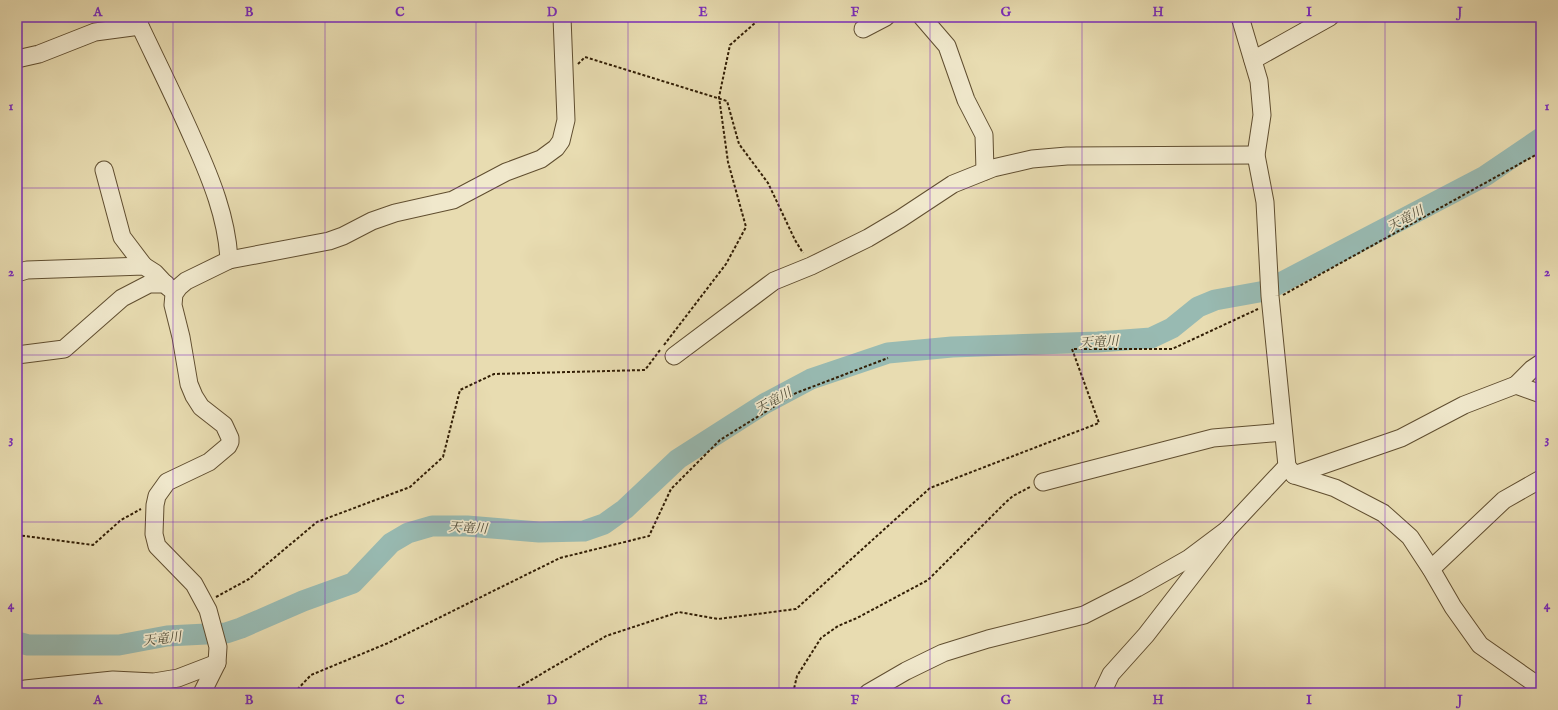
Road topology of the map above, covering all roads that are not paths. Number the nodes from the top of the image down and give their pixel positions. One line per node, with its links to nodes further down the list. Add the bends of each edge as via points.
1 (562, 17): 13 (street, via 566,120 561,141 550,153 453,200 396,213 329,241)
2 (886, 17): 7 (street)
3 (922, 17): 12 (street, via 947,46 966,100 984,135)
4 (1240, 17): 9 (street)
5 (1330, 17): 9 (street)
6 (139, 21): 8 (street, via 95,32); 13 (street, via 205,166 224,222)
7 (863, 29)
8 (17, 60)
9 (1253, 60): 10 (street, via 1260,81 1262,115)
10 (1256, 155): 12 (street, via 1067,156 1032,159); 22 (street, via 1265,202 1270,300)
11 (104, 170): 14 (street, via 122,237)
12 (985, 171): 18 (street, via 954,184 868,238 774,281)
13 (229, 260): 16 (street, via 179,287)
14 (144, 266): 15 (street, via 27,270); 16 (street, via 155,272)
15 (17, 273)
16 (170, 289): 17 (street, via 148,284 122,298 64,349); 28 (street, via 189,384 201,407 224,426 230,442 209,462 167,482 156,501 154,534 157,546 194,584 206,607)
17 (17, 355)
18 (674, 356)
19 (1541, 363): 20 (street)
20 (1516, 385): 21 (street); 23 (street, via 1464,405 1401,438)
21 (1541, 394)
22 (1283, 432): 23 (street); 25 (street, via 1213,438)
23 (1290, 470): 26 (street); 27 (street, via 1335,488 1383,512 1410,537)
24 (1541, 479): 27 (street, via 1504,500)
25 (1042, 482)
26 (1228, 529): 32 (street, via 1188,560 1084,615 943,653); 33 (street, via 1146,635 1111,674)
27 (1432, 569): 29 (street, via 1453,607 1480,645)
28 (217, 655): 30 (street, via 178,678 154,682 112,680); 31 (street)
29 (1541, 686)
30 (17, 692)
31 (202, 693)
32 (868, 693)
33 (1102, 693)

